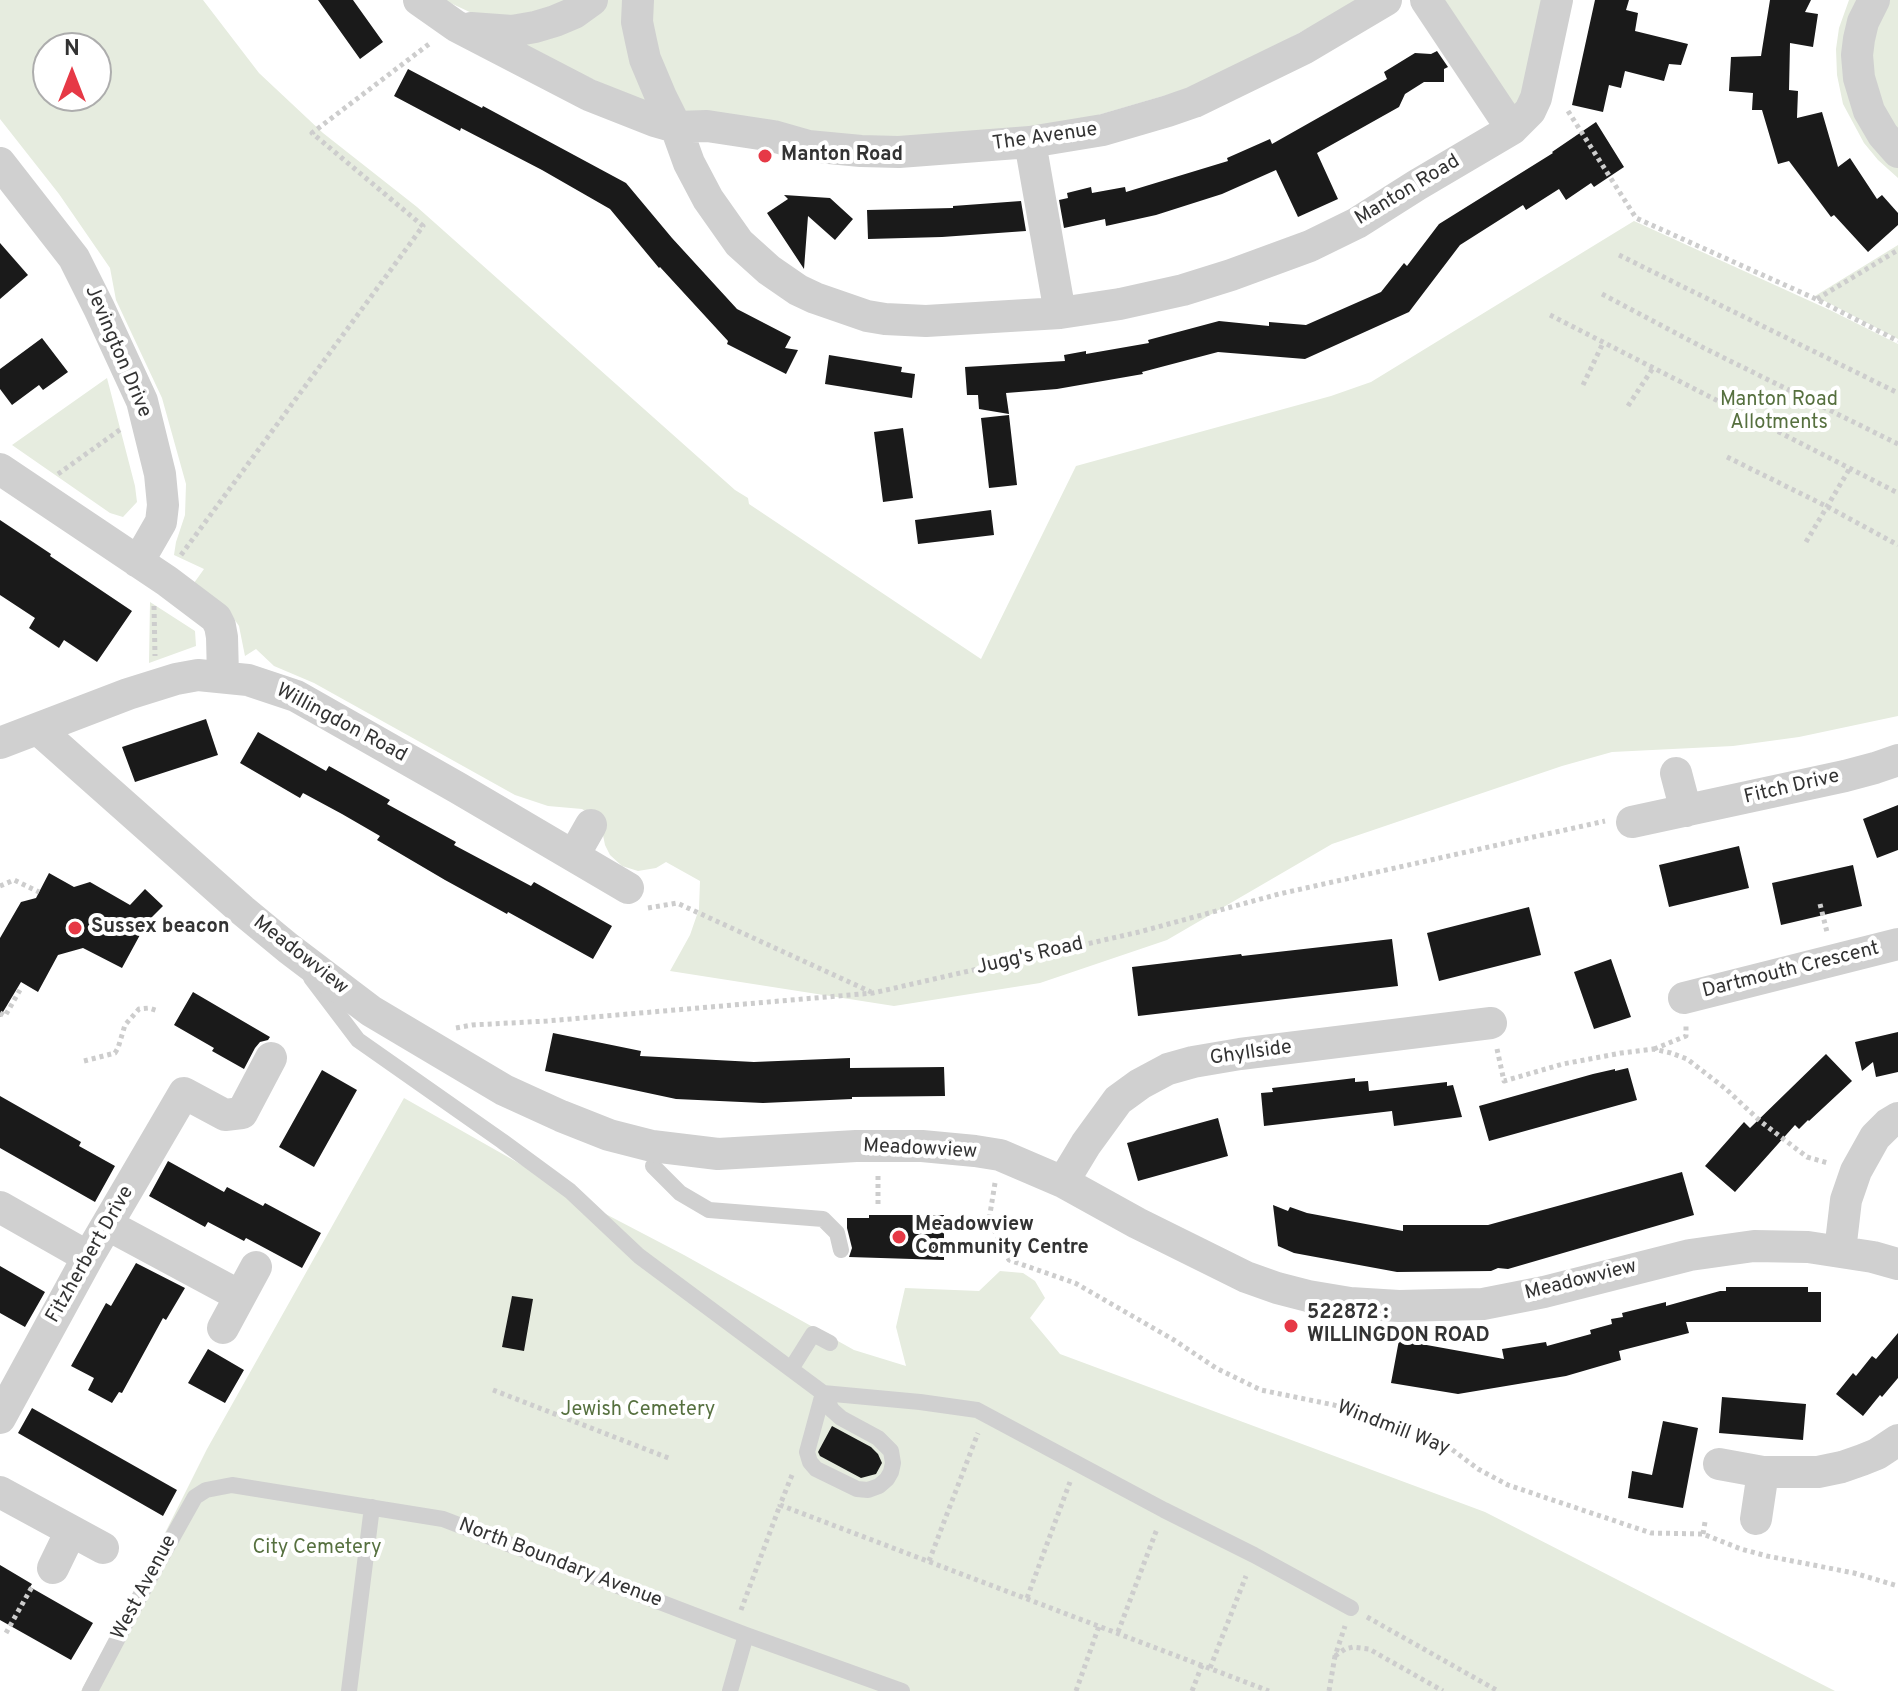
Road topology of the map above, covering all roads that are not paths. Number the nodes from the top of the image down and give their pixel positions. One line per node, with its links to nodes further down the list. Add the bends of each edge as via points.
1 (419, 0): 8 (street, The Avenue)
2 (592, 0): 8 (street, The Avenue, via 574,13 535,27 498,31)
3 (638, 0): 9 (street, via 645,59)
4 (1386, 0): 11 (street, The Avenue, via 1305,48 1194,102 1103,130)
5 (1426, 0): 10 (street)
6 (1557, 0): 10 (street, via 1536,98)
7 (1874, 0): 12 (street, via 1859,39 1859,78 1869,111)
8 (456, 26): 9 (street, The Avenue, via 589,95)
9 (676, 127): 11 (street, The Avenue, via 707,126 861,151); 14 (street, Manton Road, via 689,163 727,228 769,270 798,290 850,311 895,320)
10 (1512, 129): 14 (street, Manton Road, via 1310,246 1183,290)
11 (1030, 142): 14 (street)
12 (1898, 152)
13 (0, 163): 16 (street, Jevington Drive, via 74,258 142,401 163,505 161,522)
14 (1060, 313)
15 (0, 469): 16 (street)
16 (138, 562): 17 (street, via 161,591 216,618)
17 (223, 676): 18 (street, Willingdon Road, via 176,679); 25 (street, Willingdon Road, via 296,696)
18 (38, 729): 19 (street, Willingdon Road); 28 (street, Meadowview)
19 (0, 743)
20 (1898, 760): 22 (street, Fitch Drive)
21 (1676, 773): 22 (street)
22 (1686, 811): 23 (street, Fitch Drive)
23 (1632, 822)
24 (591, 825): 25 (street)
25 (574, 855): 26 (street, Willingdon Road)
26 (634, 898)
27 (1898, 944): 29 (street, Dartmouth Crescent)
28 (288, 948): 34 (street, Meadowview, via 371,1011 504,1090 609,1135 718,1154 856,1146 975,1151 1000,1155); 45 (lane, via 358,1040 575,1195 639,1256)
29 (1684, 998)
30 (1491, 1023): 34 (street, Ghyllside, via 1240,1054 1168,1069 1118,1100)
31 (271, 1058): 36 (street, Fitzherbert Drive, via 242,1113 225,1115 174,1087)
32 (1898, 1118): 38 (street, via 1875,1137 1856,1171 1846,1200)
33 (653, 1166): 37 (lane, via 680,1193 709,1210 823,1219 837,1233)
34 (1063, 1182): 38 (street, Meadowview, via 1246,1277 1350,1303 1483,1304 1711,1251 1775,1246)
35 (0, 1207): 39 (street)
36 (108, 1225): 39 (street, Fitzherbert Drive); 42 (street)
37 (841, 1250)
38 (1840, 1251): 40 (street, Meadowview)
39 (88, 1257): 47 (street, Fitzherbert Drive)
40 (1898, 1264)
41 (256, 1267): 42 (street)
42 (240, 1296): 43 (street)
43 (223, 1328)
44 (830, 1343): 45 (lane, via 813,1334)
45 (791, 1369): 46 (lane)
46 (823, 1393): 46 (lane, via 841,1418 888,1447 891,1472 879,1486 857,1489 810,1462 807,1452); 58 (lane, via 985,1413)
47 (0, 1418)
48 (1898, 1440): 50 (street, via 1842,1467)
49 (1719, 1464): 50 (street)
50 (1763, 1472): 54 (street)
51 (206, 1490): 53 (lane, North Boundary Avenue, via 232,1485); 60 (lane, West Avenue, via 195,1497)
52 (0, 1492): 55 (street)
53 (372, 1507): 59 (lane, North Boundary Avenue, via 443,1519); 61 (lane)
54 (1756, 1519)
55 (71, 1531): 56 (street); 57 (street)
56 (103, 1548)
57 (53, 1568)
58 (1351, 1608)
59 (746, 1635): 62 (lane); 63 (lane, North Boundary Avenue)
60 (90, 1691)
61 (349, 1691)
62 (730, 1691)
63 (902, 1691)

